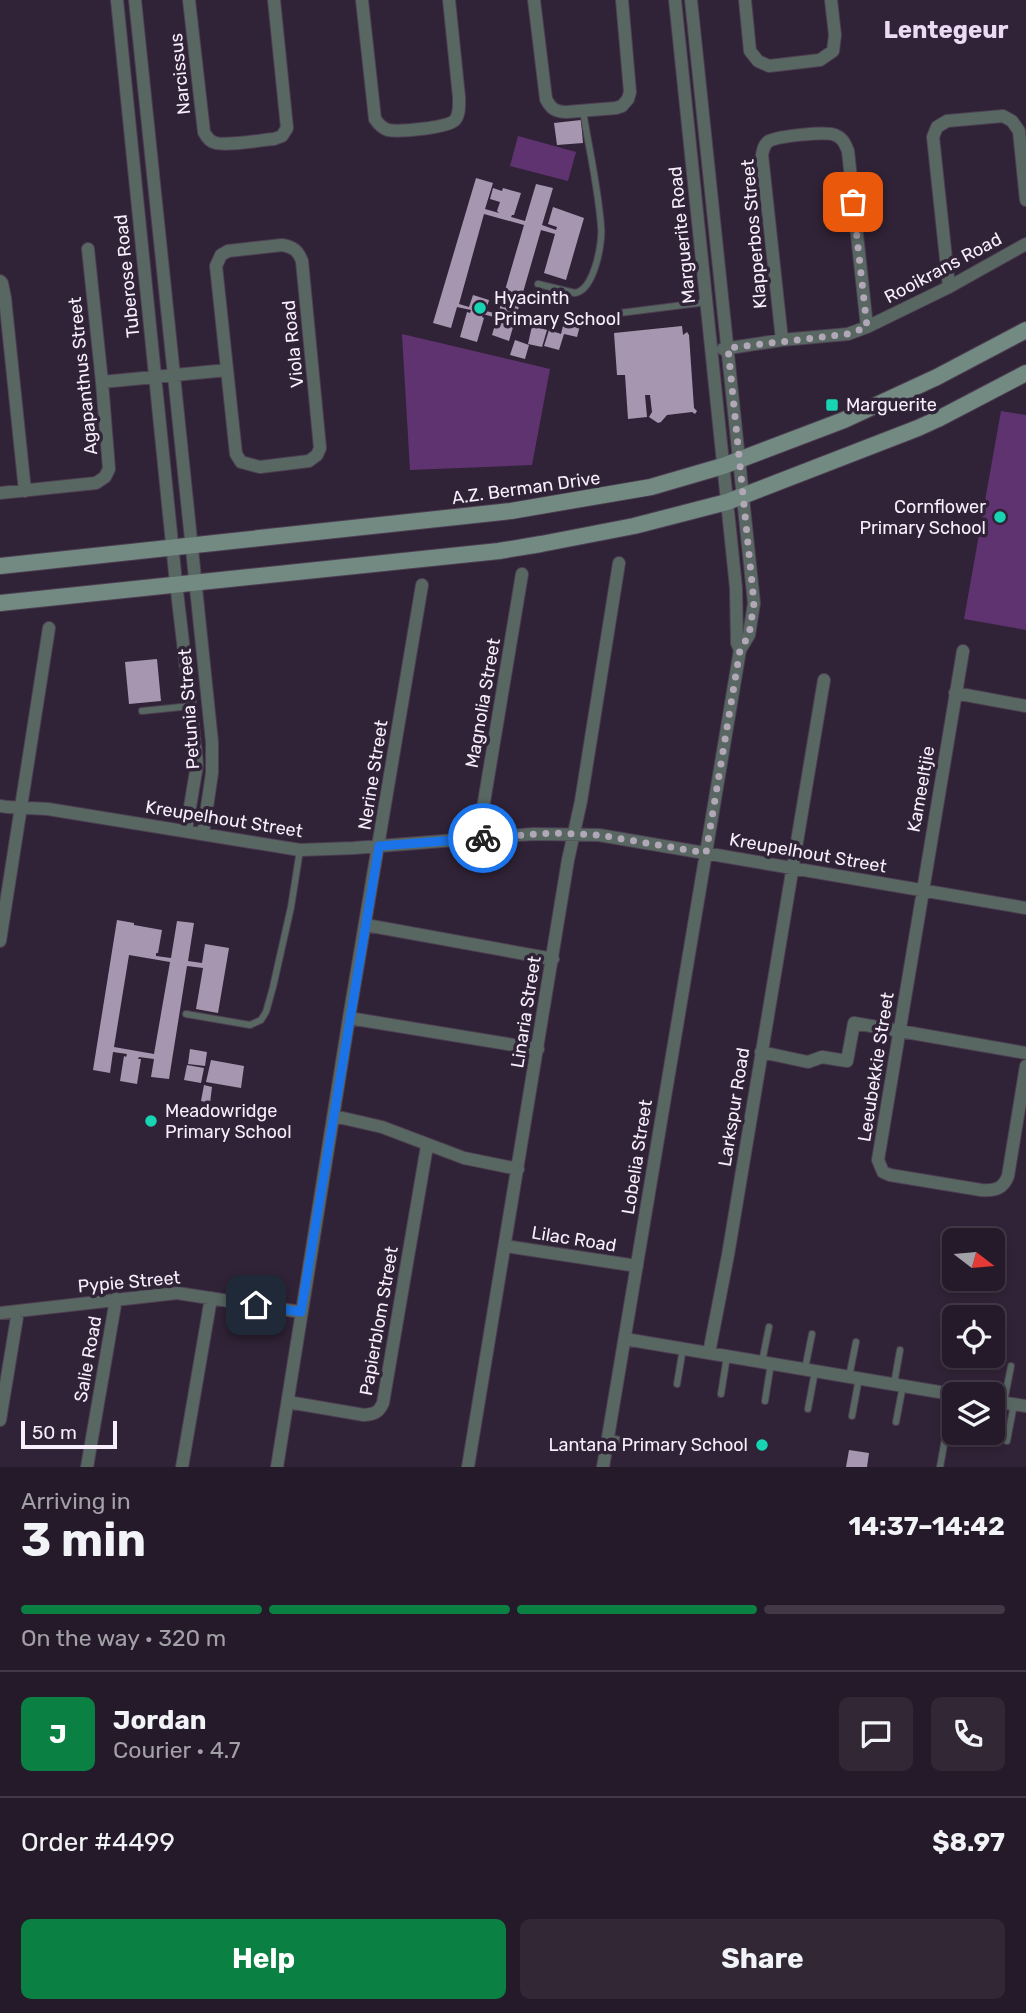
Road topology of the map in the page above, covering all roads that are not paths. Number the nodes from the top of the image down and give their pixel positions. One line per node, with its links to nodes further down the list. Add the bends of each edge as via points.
1 (117, 0): 30 (street, Tuberose Road)
2 (135, 0): 29 (street, Tuberose Road)
3 (189, 0): 4 (street, Narcissus, via 204,132 207,139 225,144 274,139 287,128)
4 (274, 0)
5 (362, 0): 6 (street, via 375,120 390,130 455,120 459,97)
6 (449, 0)
7 (534, 0): 13 (street, via 546,99 559,112)
8 (622, 0): 13 (street, via 628,99 622,106)
9 (675, 0): 20 (street, Marguerite Road)
10 (691, 0): 25 (street, Marguerite Road)
11 (745, 0): 12 (street, via 750,51 769,66 820,60 832,51)
12 (831, 0)
13 (583, 111): 18 (lane, via 601,226 597,258 589,282 580,292)
14 (1026, 200): 19 (street, via 1019,131 1012,121 1003,116 947,121 937,127 933,137)
15 (1026, 244): 19 (street, Rooikrans Road)
16 (88, 249): 31 (street, Agapanthus Street)
17 (0, 281): 34 (street)
18 (538, 284)
19 (949, 287): 22 (street, Rooikrans Road)
20 (707, 302): 21 (lane); 26 (street, Marguerite Road)
21 (620, 313)
22 (867, 327): 24 (street, Rooikrans Road, via 848,334); 24 (street, Klapperbos Street, via 844,141 827,133 777,139 763,147 762,155)
23 (1026, 330): 32 (main road, A.Z. Berman Drive, via 890,400)
24 (782, 340): 25 (street, Rooikrans Road)
25 (728, 348): 26 (street, Rooikrans Road); 32 (street, Marguerite Road)
26 (712, 351): 33 (street, Marguerite Road)
27 (228, 370): 27 (street, Viola Road, via 216,266 221,256 228,251 291,247 302,261 321,440 317,455 260,467 242,463 236,454); 29 (street)
28 (1026, 373): 36 (main road, via 929,423)
29 (175, 376): 30 (street); 38 (street, Tuberose Road)
30 (155, 378): 31 (street); 39 (street, Tuberose Road)
31 (102, 382): 34 (street, Agapanthus Street, via 109,458 105,477)
32 (740, 460): 33 (main road, A.Z. Berman Drive); 36 (street, Marguerite Road)
33 (723, 466): 37 (street, Marguerite Road); 38 (main road, A.Z. Berman Drive, via 650,487 511,511)
34 (25, 491): 35 (street, Agapanthus Street)
35 (0, 493)
36 (744, 495): 37 (main road); 48 (street, Marguerite Road, via 754,603 749,635)
37 (727, 502): 43 (main road, via 541,544); 48 (street, Marguerite Road)
38 (192, 545): 39 (main road, A.Z. Berman Drive); 43 (street, Petunia Street)
39 (173, 548): 41 (main road, A.Z. Berman Drive); 44 (street, Petunia Street)
40 (619, 563): 59 (street, Linaria Street)
41 (0, 566)
42 (522, 574): 60 (street, Magnolia Street)
43 (196, 582): 44 (main road); 58 (street, Petunia Street, via 213,760)
44 (176, 583): 46 (main road); 52 (street, Petunia Street)
45 (422, 585): 61 (street, Nerine Street)
46 (0, 603)
47 (49, 628): 56 (street)
48 (740, 650): 63 (street, Lobelia Street)
49 (963, 651): 51 (street, Kameeltjie)
50 (824, 680): 64 (street, Larkspur Road)
51 (955, 693): 53 (street); 65 (street, Kameeltjie)
52 (191, 706): 54 (lane); 57 (street, Petunia Street, via 197,765)
53 (1026, 706)
54 (142, 711)
55 (0, 806): 56 (street, Kreupelhout Street)
56 (22, 810): 57 (street, Kreupelhout Street, via 48,809); 68 (street)
57 (186, 831): 58 (street, Kreupelhout Street)
58 (203, 834): 62 (street, Kreupelhout Street)
59 (573, 834): 60 (street, Kreupelhout Street); 63 (street, Kreupelhout Street); 69 (street, Linaria Street)
60 (478, 838): 61 (street, Kreupelhout Street)
61 (379, 846): 62 (street, Kreupelhout Street); 67 (street, Nerine Street)
62 (300, 850): 70 (lane, via 273,987 261,1020 250,1025)
63 (706, 853): 64 (street, Kreupelhout Street); 81 (street, Lobelia Street)
64 (793, 868): 65 (street, Kreupelhout Street); 74 (street, Larkspur Road)
65 (922, 890): 66 (street, Kreupelhout Street); 72 (street, Leeubekkie Street)
66 (1026, 908)
67 (366, 925): 69 (street); 71 (street, Nerine Street)
68 (0, 941)
69 (553, 959): 73 (street, Linaria Street)
70 (186, 1014)
71 (349, 1018): 73 (street); 77 (street, Nerine Street)
72 (898, 1032): 74 (street, via 854,1023 848,1061 822,1057 808,1062); 75 (street); 76 (street, Leeubekkie Street, via 878,1160 883,1172 891,1175 999,1189 1008,1176)
73 (538, 1049): 79 (street, Linaria Street)
74 (761, 1052): 93 (street, Larkspur Road)
75 (1026, 1053)
76 (1026, 1066)
77 (334, 1116): 78 (street, via 382,1126); 85 (street, Nerine Street)
78 (427, 1146): 79 (street); 104 (street, Papierblom Street, via 380,1410 364,1415)
79 (518, 1169): 80 (street, Linaria Street)
80 (505, 1246): 81 (street, Lilac Road); 117 (street, Linaria Street)
81 (637, 1266): 89 (street, Lobelia Street)
82 (211, 1298): 83 (street, Pypie Street, via 177,1293); 85 (street, Pypie Street); 115 (street)
83 (116, 1299): 84 (street, Pypie Street); 114 (street, Salie Road)
84 (18, 1311): 86 (street, Pypie Street); 108 (street)
85 (301, 1312): 104 (street, Nerine Street)
86 (0, 1313)
87 (769, 1327): 95 (lane)
88 (812, 1334): 97 (lane)
89 (625, 1339): 91 (street); 110 (street, Lobelia Street)
90 (856, 1342): 98 (lane)
91 (683, 1348): 93 (street); 99 (lane)
92 (900, 1350): 100 (lane)
93 (709, 1353): 94 (street)
94 (727, 1356): 95 (street); 102 (lane)
95 (766, 1362): 97 (street); 103 (lane)
96 (1012, 1366): 105 (lane)
97 (810, 1370): 98 (street); 106 (lane)
98 (854, 1377): 100 (street); 107 (lane)
99 (677, 1384)
100 (898, 1385): 101 (street); 109 (lane)
101 (942, 1392)
102 (721, 1394)
103 (765, 1401)
104 (288, 1402): 116 (street, Nerine Street)
105 (1009, 1404): 111 (lane)
106 (808, 1409)
107 (852, 1416)
108 (0, 1420)
109 (896, 1422)
110 (608, 1438): 112 (lane); 118 (street, Lobelia Street)
111 (1007, 1441)
112 (650, 1445)
113 (945, 1445): 119 (lane)
114 (87, 1467)
115 (183, 1467)
116 (277, 1467)
117 (468, 1467)
118 (603, 1467)
119 (940, 1467)

